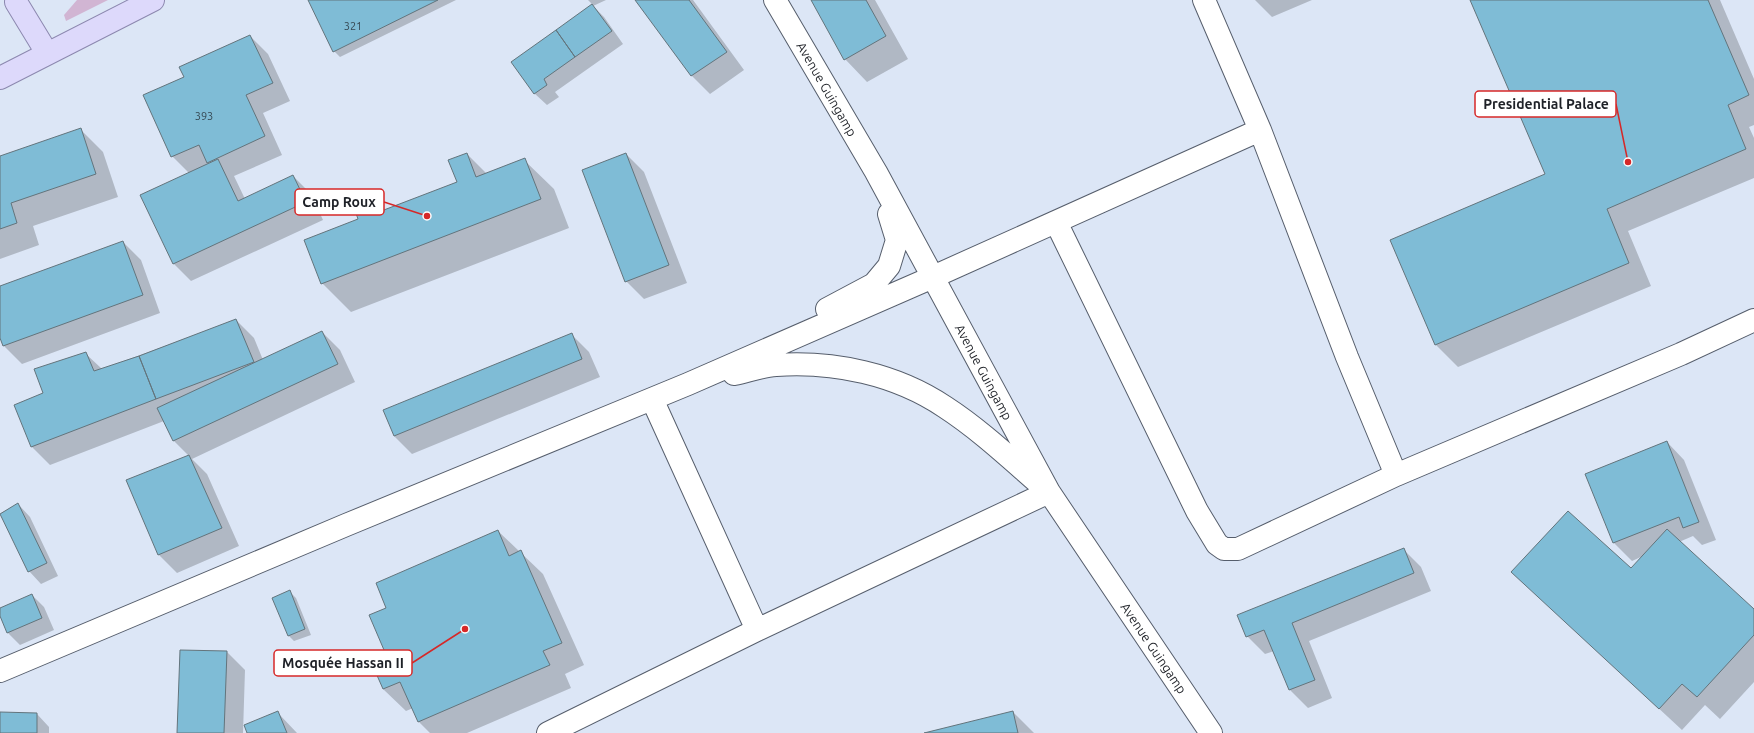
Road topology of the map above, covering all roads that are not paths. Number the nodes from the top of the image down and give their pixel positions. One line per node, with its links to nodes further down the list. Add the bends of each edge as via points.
1 (153, 0): 5 (main road)
2 (775, 0): 8 (street, Avenue Guingamp)
3 (1204, 0): 7 (street)
4 (11, 4): 5 (main road)
5 (47, 53): 6 (main road)
6 (0, 78)
7 (1260, 130): 9 (street); 14 (street, via 1347,357)
8 (876, 172): 10 (street, Avenue Guingamp); 12 (street, via 897,240 889,266 874,284 830,308 729,354)
9 (1056, 222): 10 (street); 14 (street, via 1197,511 1217,544 1224,550 1238,549)
10 (933, 277): 12 (street); 15 (street, Avenue Guingamp)
11 (1754, 320): 14 (street, via 1681,354)
12 (688, 384): 13 (street); 15 (street, via 775,366 821,366 867,372 909,388 945,406)
13 (652, 399): 16 (street); 17 (street)
14 (1396, 475)
15 (1048, 492): 16 (street); 19 (street, Avenue Guingamp)
16 (757, 630): 18 (street)
17 (0, 671)
18 (548, 733)
19 (1211, 733)

